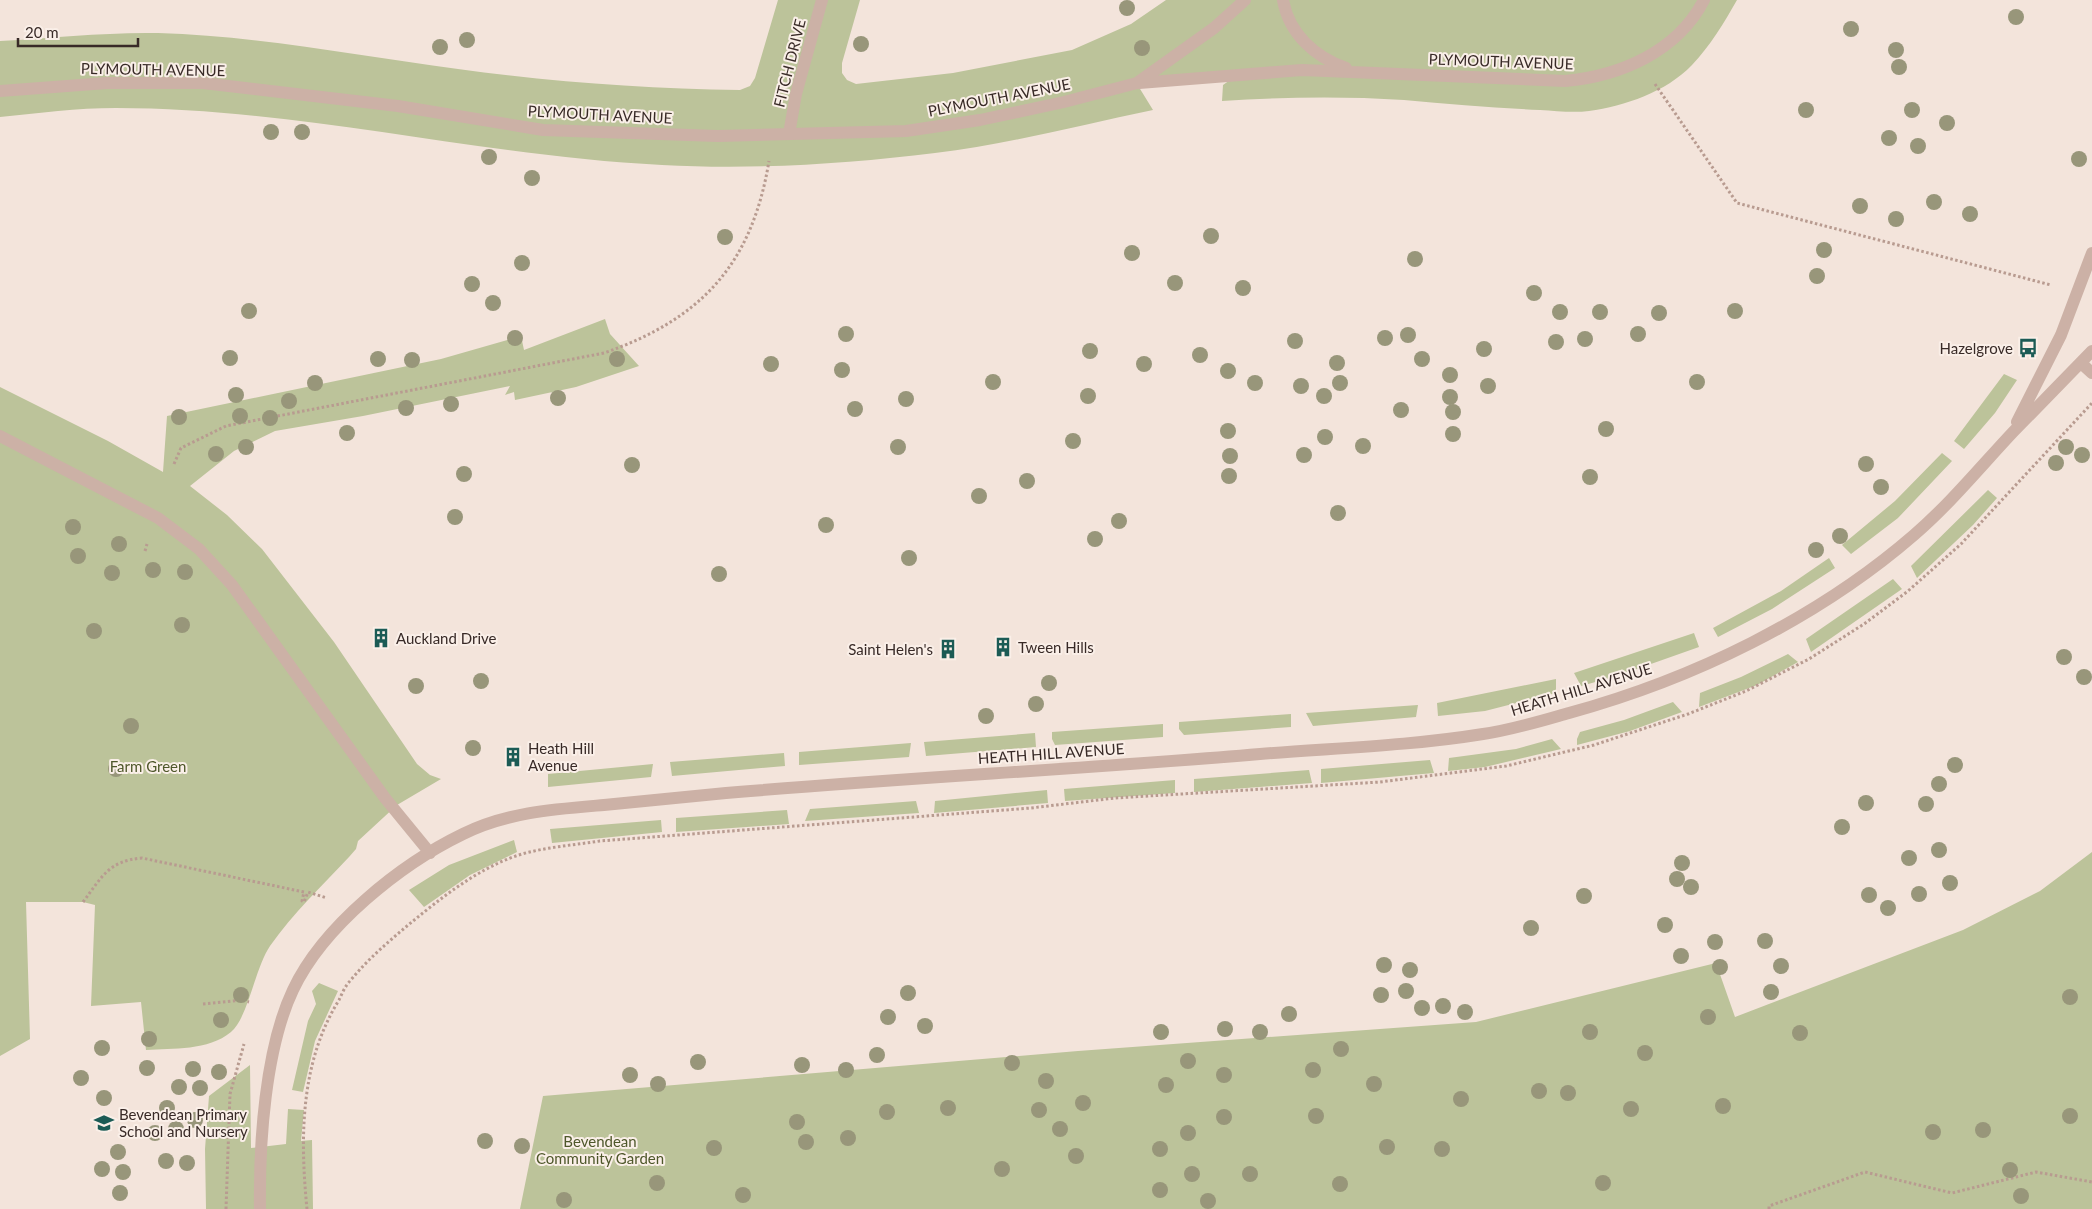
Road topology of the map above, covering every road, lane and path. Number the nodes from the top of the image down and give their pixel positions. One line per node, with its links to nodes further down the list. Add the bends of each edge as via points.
1 (822, 0): 9 (street, FITCH DRIVE, via 796,94)
2 (1245, 0): 7 (street, PLYMOUTH AVENUE, via 1214,28)
3 (1283, 0): 6 (street, PLYMOUTH AVENUE, via 1290,22 1309,47 1330,62)
4 (1704, 0): 5 (street, PLYMOUTH AVENUE, via 1683,29)
5 (1642, 60): 6 (street, PLYMOUTH AVENUE, via 1604,75 1565,81); 12 (path, via 1737,203 2049,284)
6 (1358, 71): 7 (street, PLYMOUTH AVENUE, via 1284,71)
7 (1137, 83): 9 (street, PLYMOUTH AVENUE, via 1008,114 906,131)
8 (0, 91): 10 (street, PLYMOUTH AVENUE, via 107,82 203,83 327,96 543,130)
9 (789, 134): 10 (street, PLYMOUTH AVENUE)
10 (771, 136): 18 (path, via 764,188 745,244 707,294 654,334 604,353 226,426 181,448)
11 (2092, 253): 12 (street)
12 (2077, 296): 16 (street, via 2061,335)
13 (2092, 351): 14 (street)
14 (2081, 363): 15 (street); 16 (street)
15 (2092, 372)
16 (2010, 435): 19 (street, HEATH HILL AVENUE, via 1979,472 1912,536 1828,598 1760,637 1673,677 1617,699 1547,719 1484,734 1397,744 858,782 574,807 503,818 466,832)
17 (0, 436): 19 (street, via 158,518 199,549 232,585 385,798)
18 (174, 464)
19 (430, 853): 21 (street, HEATH HILL AVENUE, via 400,872)
20 (84, 902): 21 (path, via 109,868 124,860 142,858 304,892 304,902 308,892)
21 (355, 910): 26 (street, HEATH HILL AVENUE, via 310,962 294,987 283,1016 268,1074)
22 (249, 1002): 23 (path)
23 (203, 1004)
24 (2092, 1182): 25 (path, via 2036,1172 1952,1193 1865,1172)
25 (1768, 1208)
26 (260, 1209)

